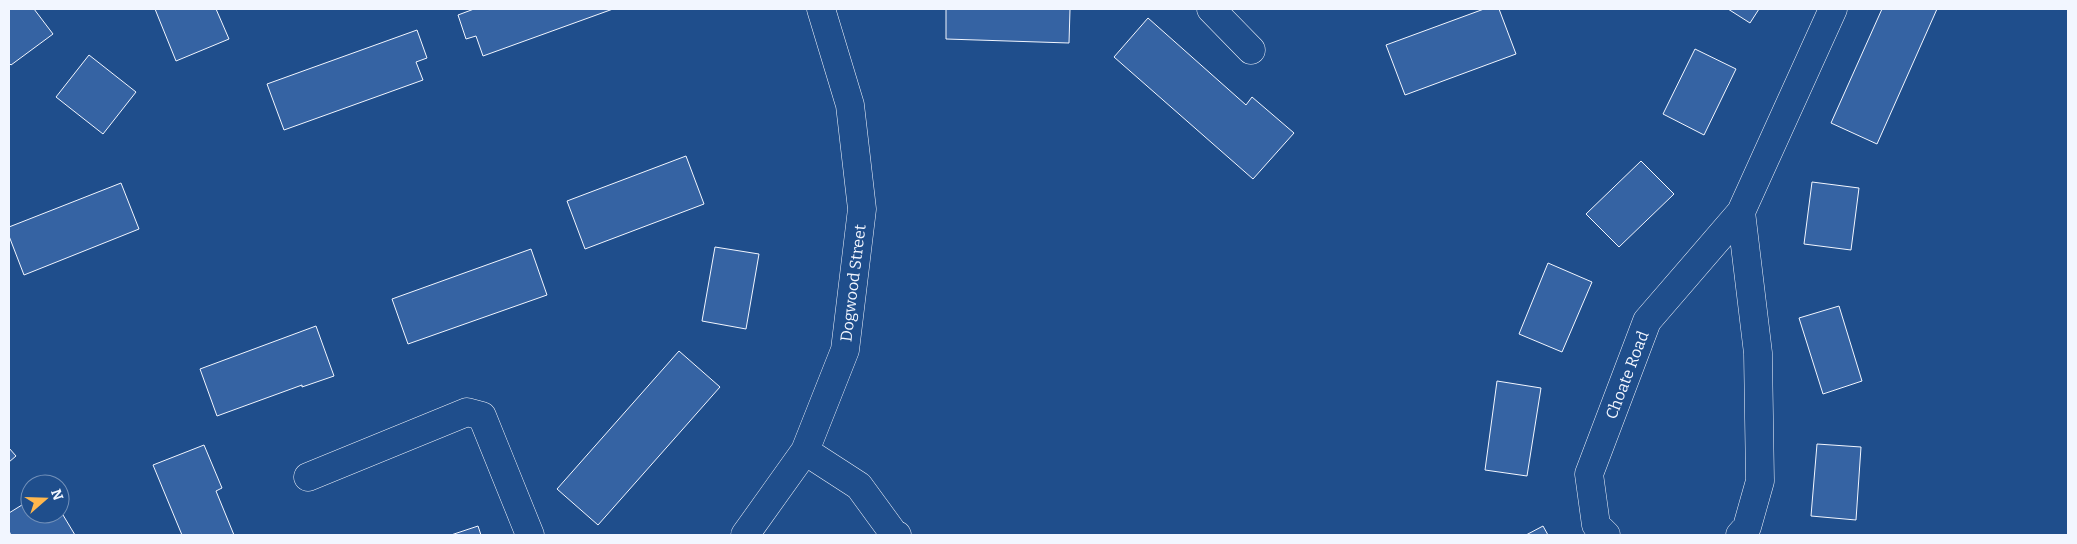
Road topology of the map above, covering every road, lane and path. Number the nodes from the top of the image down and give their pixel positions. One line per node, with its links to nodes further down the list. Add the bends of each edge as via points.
1 (821, 9): 6 (street, Dogwood Street, via 850,105 862,209 845,350)
2 (1211, 9): 4 (street)
3 (1833, 9): 5 (street, Choate Road)
4 (1251, 50)
5 (1741, 212): 11 (street, Choate Road, via 1647,321 1589,474 1596,525); 12 (street, via 1758,353 1760,481 1746,527)
6 (805, 451): 9 (street, Dogwood Street); 10 (street, via 859,486)
7 (308, 477): 8 (street, via 467,412 482,416)
8 (530, 535)
9 (745, 535)
10 (897, 535)
11 (1606, 535)
12 (1740, 535)

